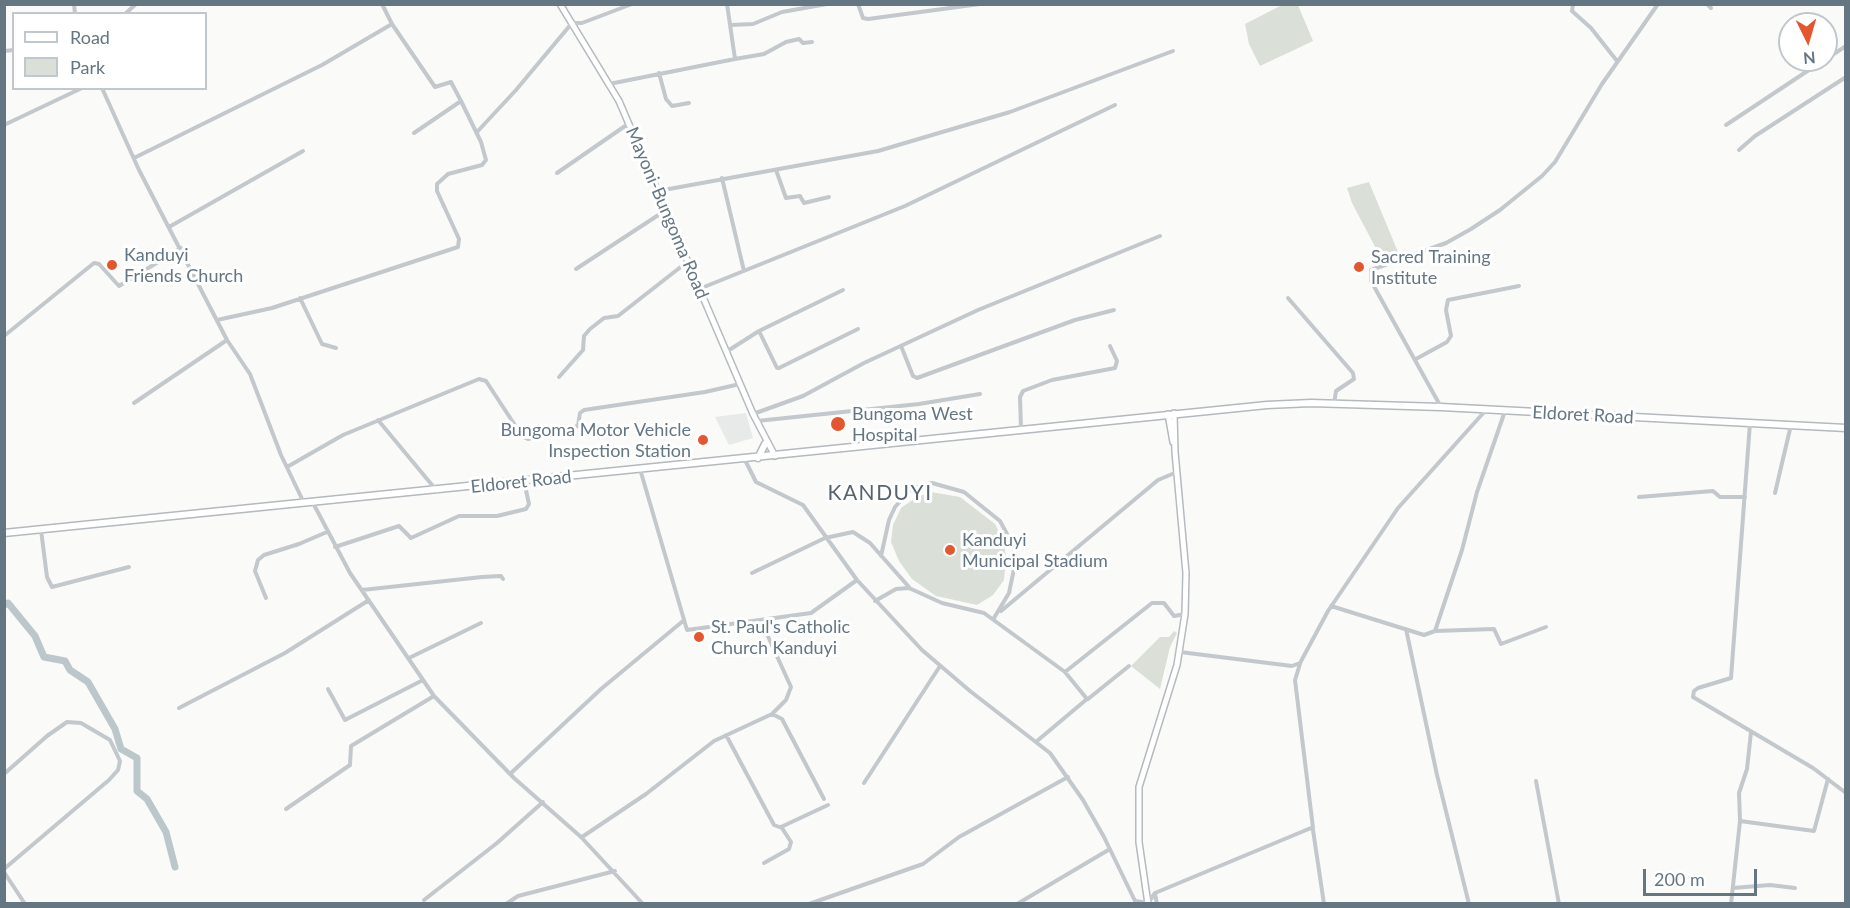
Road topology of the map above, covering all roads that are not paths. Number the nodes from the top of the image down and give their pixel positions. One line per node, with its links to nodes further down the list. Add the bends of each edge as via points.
1 (382, 4): 11 (street)
2 (560, 4): 10 (main road, Mayoni-Bungoma Road)
3 (632, 4): 10 (street, via 582,23)
4 (727, 4): 12 (street)
5 (827, 4): 12 (street, via 782,12 753,24)
6 (858, 4): 7 (street, via 863,18 868,19)
7 (980, 4)
8 (1573, 4): 16 (street, via 1572,11)
9 (1658, 4): 16 (street)
10 (572, 23): 20 (main road, Mayoni-Bungoma Road); 29 (street)
11 (392, 24): 23 (street, via 435,87 451,82); 33 (street, via 322,65)
12 (731, 25): 15 (street)
13 (812, 42): 15 (street, via 799,39 779,43 770,51)
14 (1173, 51): 34 (street, via 980,121 862,155)
15 (735, 59): 18 (street)
16 (1617, 61): 61 (street, via 1555,162 1542,176 1500,210 1446,243 1371,270 1371,280)
17 (1806, 72): 28 (street)
18 (659, 73): 20 (street); 24 (street, via 666,99 672,106)
19 (1845, 76): 31 (street)
20 (609, 84): 26 (main road, Mayoni-Bungoma Road)
21 (78, 90): 27 (street)
22 (103, 90): 33 (street)
23 (461, 101): 29 (street); 30 (street)
24 (689, 103)
25 (1115, 105): 45 (street, via 905,206)
26 (628, 124): 35 (street); 37 (main road, Mayoni-Bungoma Road)
27 (4, 125)
28 (1726, 125)
29 (477, 132): 49 (street, via 486,157 484,163 448,174 436,187 459,239 458,247)
30 (414, 133)
31 (1738, 150)
32 (303, 151): 40 (street)
33 (134, 158): 40 (street)
34 (776, 170): 36 (street); 38 (street, via 786,198 800,196 806,202)
35 (557, 173)
36 (722, 178): 37 (street); 45 (street)
37 (658, 191): 39 (main road, Mayoni-Bungoma Road)
38 (829, 196)
39 (666, 210): 43 (main road, Mayoni-Bungoma Road); 44 (street)
40 (169, 227): 42 (street)
41 (1160, 236): 57 (street, via 978,310)
42 (181, 248): 52 (street); 55 (street, via 119,286 94,263)
43 (687, 262): 47 (main road, Mayoni-Bungoma Road); 62 (street, via 618,316 596,324 585,334 583,350)
44 (576, 269)
45 (744, 271): 47 (street)
46 (1519, 286): 61 (street, via 1448,300 1451,336)
47 (699, 289): 60 (main road, Mayoni-Bungoma Road)
48 (843, 290): 54 (street)
49 (300, 298): 52 (street); 59 (street, via 322,345)
50 (1288, 298): 66 (street, via 1353,373 1354,379 1336,391)
51 (1114, 309): 57 (street, via 917,378)
52 (217, 320): 56 (street)
53 (858, 329): 54 (street, via 779,368)
54 (759, 331): 60 (street)
55 (4, 336)
56 (227, 340): 65 (street); 83 (street, via 250,374)
57 (901, 346): 70 (street, via 803,396)
58 (1110, 346): 78 (street, via 1117,361 1115,368 1052,380 1023,391)
59 (336, 348)
60 (726, 352): 63 (main road, Mayoni-Bungoma Road)
61 (1416, 359): 67 (street)
62 (560, 377)
63 (740, 384): 70 (main road, Mayoni-Bungoma Road); 72 (street, via 584,410 578,426 532,439 522,436 481,378)
64 (980, 394): 73 (street)
65 (134, 403)
66 (1334, 404): 67 (highway, Eldoret Road); 71 (highway, Eldoret Road)
67 (1441, 407): 68 (highway, Eldoret Road)
68 (1487, 410): 69 (highway, Eldoret Road); 108 (street, via 1398,508)
69 (1505, 411): 74 (highway, Eldoret Road); 116 (street)
70 (753, 414): 73 (main road, Mayoni-Bungoma Road)
71 (1171, 415): 78 (highway, Eldoret Road); 85 (main road)
72 (378, 420): 83 (street); 87 (street)
73 (757, 421): 76 (main road, Mayoni-Bungoma Road)
74 (1750, 423): 75 (highway, Eldoret Road); 90 (street)
75 (1791, 425): 77 (highway, Eldoret Road); 88 (street)
76 (760, 428): 79 (main road); 80 (main road)
77 (1845, 428)
78 (1021, 430): 80 (highway, Eldoret Road)
79 (765, 444): 80 (main road); 81 (highway)
80 (773, 456): 81 (highway, Eldoret Road)
81 (758, 458): 82 (highway, Eldoret Road)
82 (745, 460): 84 (highway, Eldoret Road); 96 (street, via 756,482 803,505)
83 (287, 467): 92 (street)
84 (640, 469): 86 (highway, Eldoret Road); 111 (street)
85 (1177, 472): 109 (main road, via 1184,541); 110 (street, via 1158,480)
86 (524, 481): 87 (highway, Eldoret Road); 97 (street, via 529,507 526,509 497,516 459,516 411,538 399,526)
87 (437, 491): 91 (highway, Eldoret Road)
88 (1775, 493)
89 (1640, 497): 90 (street, via 1714,491 1720,497)
90 (1745, 498): 129 (street, via 1731,678 1703,685 1693,695 1695,700)
91 (314, 503): 92 (highway, Eldoret Road); 94 (street)
92 (305, 504): 93 (highway, Eldoret Road)
93 (40, 529): 95 (highway, Eldoret Road); 99 (street, via 52,587)
94 (327, 532): 97 (street); 105 (street, via 258,560 255,571)
95 (4, 533)
96 (825, 538): 98 (street, via 853,532); 100 (street); 102 (street)
97 (335, 547): 104 (street)
98 (881, 556): 103 (street); 110 (street, via 889,520 911,489 932,483 964,492 1000,521 1014,547 1009,593)
99 (129, 567)
100 (752, 573)
101 (503, 579): 104 (street, via 482,577)
102 (857, 580): 107 (street); 112 (street, via 811,613)
103 (909, 588): 107 (street, via 897,589); 110 (street, via 942,603)
104 (362, 590): 106 (street)
105 (266, 598)
106 (369, 600): 118 (street); 127 (street, via 285,653)
107 (875, 601): 120 (street)
108 (1331, 606): 115 (street); 119 (street)
109 (1185, 614): 117 (main road); 122 (street, via 1174,616 1164,603 1152,603)
110 (994, 618): 122 (street)
111 (683, 621): 112 (street, via 690,631); 133 (street, via 601,689)
112 (761, 621): 128 (street, via 791,687)
113 (481, 623): 118 (street)
114 (1546, 627): 116 (street, via 1501,644 1494,629)
115 (1406, 629): 116 (street, via 1427,635); 163 (street)
116 (1435, 632)
117 (1180, 652): 119 (street, via 1292,666); 160 (main road, via 1139,787 1139,842)
118 (408, 658): 123 (street)
119 (1300, 663): 145 (street, via 1295,680)
120 (940, 666): 131 (street); 137 (street)
121 (1130, 666): 126 (street)
122 (1065, 672): 126 (street)
123 (423, 680): 124 (street, via 345,720); 125 (street)
124 (328, 689)
125 (434, 696): 133 (street); 142 (street, via 351,746 350,765)
126 (1088, 699): 131 (street)
127 (179, 708)
128 (772, 714): 130 (street); 139 (street, via 782,719)
129 (1751, 732): 135 (street); 143 (street, via 1747,769 1739,793)
130 (726, 735): 144 (street, via 774,825); 146 (street)
131 (1037, 741): 134 (street)
132 (4, 774): 149 (street, via 67,722 81,723 111,740 120,762 109,780)
133 (510, 774): 140 (street)
134 (1068, 777): 147 (street); 158 (street, via 959,837 923,864)
135 (1828, 779): 138 (street); 143 (street, via 1814,831)
136 (1536, 781): 164 (street)
137 (864, 783)
138 (1845, 793)
139 (824, 799)
140 (543, 802): 146 (street); 154 (street)
141 (828, 805): 144 (street)
142 (286, 808)
143 (1740, 820): 151 (street)
144 (780, 827): 148 (street, via 791,848)
145 (1313, 830): 153 (street); 162 (street)
146 (582, 837): 150 (street)
147 (1110, 849): 159 (street); 160 (street, via 1135,901)
148 (764, 863)
149 (4, 870): 155 (street)
150 (615, 871): 156 (street, via 518,896); 157 (street)
151 (1732, 888): 152 (street); 165 (street)
152 (1795, 888)
153 (1155, 893): 160 (street); 161 (street)
154 (424, 900)
155 (25, 903)
156 (506, 903)
157 (643, 903)
158 (809, 903)
159 (1017, 903)
160 (1148, 903)
161 (1158, 903)
162 (1324, 903)
163 (1469, 903)
164 (1559, 903)
165 (1731, 903)

